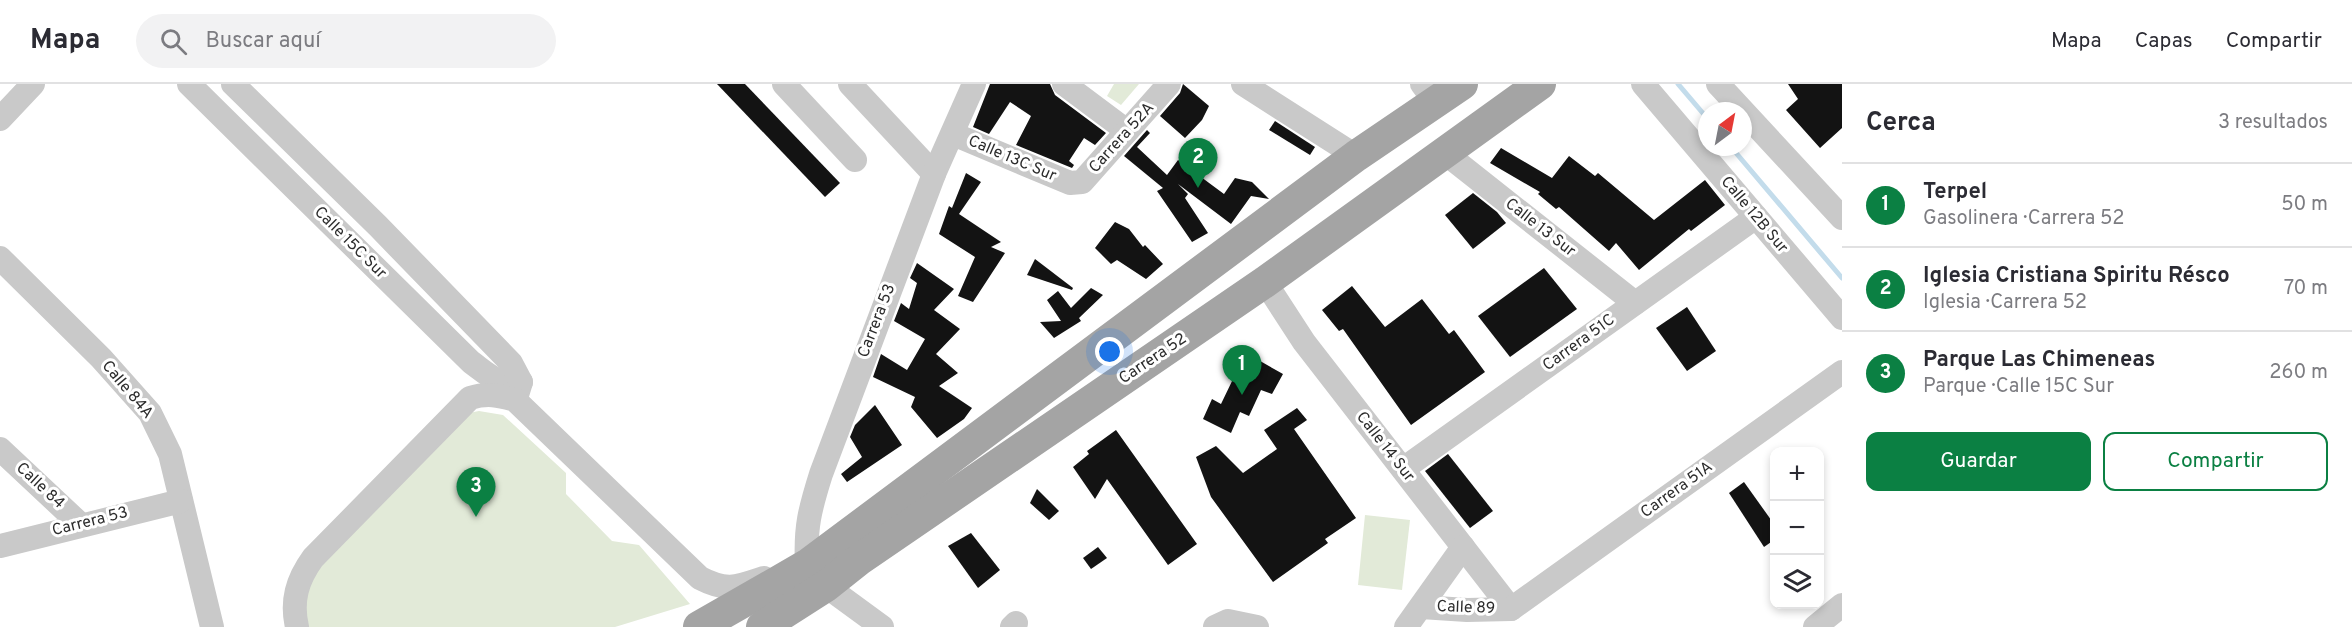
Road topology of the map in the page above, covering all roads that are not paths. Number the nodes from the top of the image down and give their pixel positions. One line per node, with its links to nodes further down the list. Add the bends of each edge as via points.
1 (33, 84): 15 (street)
2 (189, 84): 29 (street, Calle 15C Sur)
3 (233, 84): 31 (street, Calle 15C Sur, via 511,363)
4 (784, 84): 20 (street)
5 (850, 84): 21 (street)
6 (974, 84): 17 (street, Carrera 53)
7 (1064, 84): 16 (street)
8 (1169, 84): 16 (street, Carrera 52A)
9 (1243, 84): 19 (street)
10 (1462, 84): 14 (main road, Carrera 52)
11 (1540, 84): 18 (main road, Carrera 52)
12 (1643, 84): 23 (street, Calle 12B Sur)
13 (1718, 84): 24 (street)
14 (1429, 93): 19 (main road, Carrera 52)
15 (0, 119)
16 (1127, 131): 22 (street, Carrera 52A, via 1082,183)
17 (953, 134): 21 (street, Carrera 53); 22 (street, Calle 13C Sur)
18 (1445, 153): 26 (main road, Carrera 52); 27 (street, Calle 13 Sur)
19 (1356, 156): 39 (main road, Carrera 52)
20 (855, 160)
21 (934, 174): 39 (street, Carrera 53, via 807,518)
22 (1070, 183)
23 (1756, 217): 27 (street, Carrera 51C); 28 (street, Calle 12B Sur)
24 (1842, 218)
25 (0, 258): 35 (street, Calle 84A, via 101,358 150,413 170,454)
26 (1265, 282): 34 (street, Calle 14 Sur, via 1304,342); 39 (main road, Carrera 52, via 860,559)
27 (1635, 303): 34 (street, Carrera 51C)
28 (1842, 318)
29 (471, 362): 31 (street, Calle 15C Sur); 32 (street, via 475,386)
30 (1842, 372): 42 (street, Carrera 51A)
31 (518, 391): 32 (street); 39 (street, Calle 15C Sur, via 700,578 734,589)
32 (470, 398): 45 (street, via 300,575 295,594)
33 (0, 449): 36 (street, Calle 84)
34 (1402, 470): 38 (street, Calle 14 Sur)
35 (182, 501): 36 (street, Carrera 53); 44 (street, Calle 84A)
36 (80, 524): 37 (street, Carrera 53)
37 (0, 546)
38 (1463, 547): 41 (street); 42 (street, Calle 14 Sur)
39 (816, 576): 46 (main road); 47 (main road, Carrera 52); 48 (street)
40 (1842, 605): 51 (street)
41 (1421, 607): 42 (street, Calle 89); 50 (street)
42 (1511, 609)
43 (1222, 624): 49 (street)
44 (212, 627)
45 (297, 627)
46 (699, 627)
47 (762, 627)
48 (882, 627)
49 (1257, 627)
50 (1406, 627)
51 (1815, 627)

